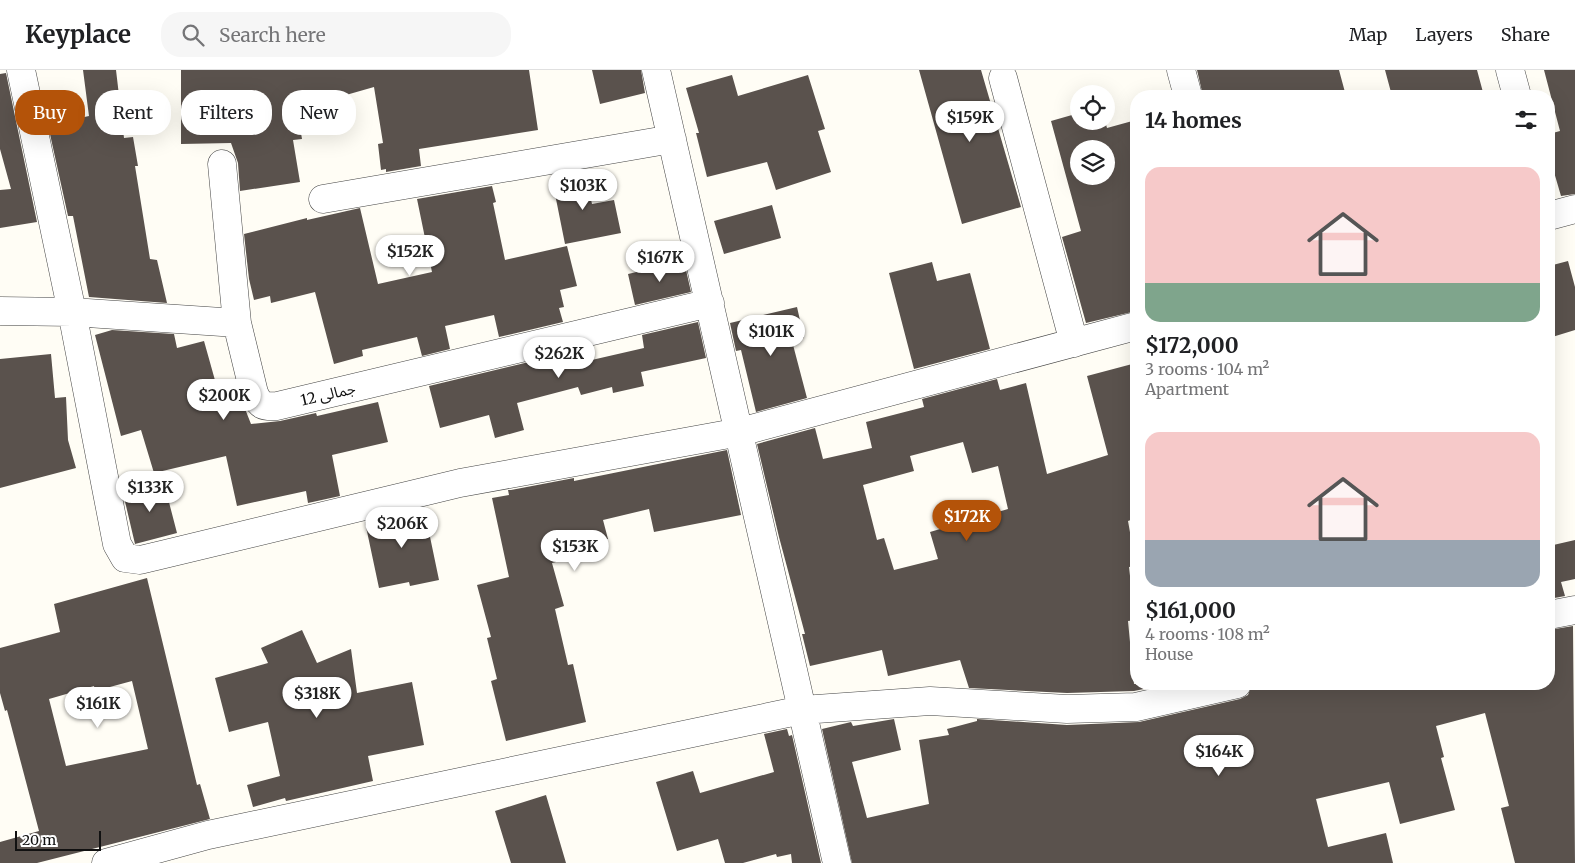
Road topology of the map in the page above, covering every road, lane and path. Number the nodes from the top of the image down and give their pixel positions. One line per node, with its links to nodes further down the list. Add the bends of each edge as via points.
1 (20, 70): 13 (street)
2 (1181, 70): 6 (street)
3 (1510, 70): 7 (street)
4 (661, 71): 8 (street)
5 (1003, 78): 16 (street)
6 (1186, 90)
7 (1515, 90)
8 (672, 139): 10 (street); 11 (street)
9 (222, 164): 14 (street)
10 (323, 199)
11 (710, 303): 14 (street, جمالی 12, via 264,407 254,393); 17 (street)
12 (0, 311): 13 (street)
13 (72, 312): 14 (street); 17 (street, via 117,544 125,558 140,560 161,556 460,483)
14 (237, 323)
15 (1130, 328): 16 (street)
16 (1074, 343): 17 (street)
17 (740, 432): 21 (street)
18 (1575, 610): 19 (street)
19 (1555, 614)
20 (1211, 690): 21 (street, via 1136,707 1067,709 930,701)
21 (802, 710): 22 (street, via 208,835); 23 (street)
22 (106, 863)
23 (838, 863)

